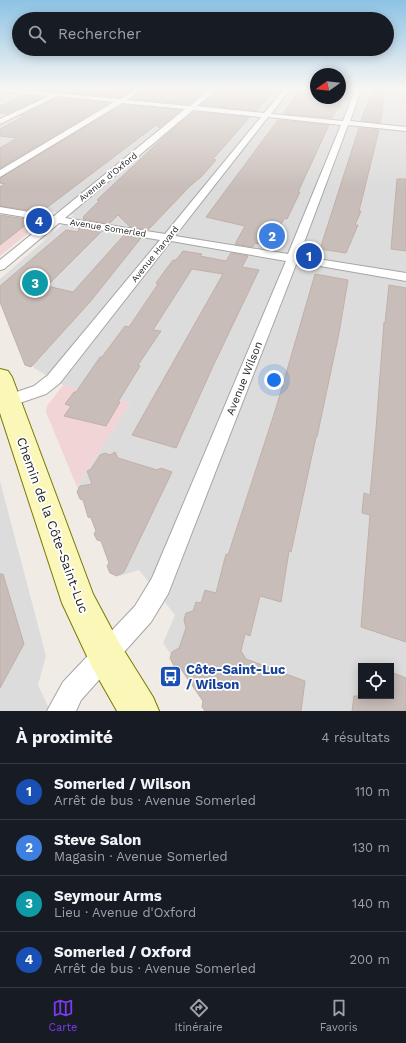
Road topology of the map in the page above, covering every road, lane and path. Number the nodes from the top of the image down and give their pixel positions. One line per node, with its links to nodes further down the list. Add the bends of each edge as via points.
1 (88, 121): 7 (street)
2 (176, 121): 9 (street, Avenue d'Oxford)
3 (262, 121): 10 (street, Avenue Harvard)
4 (328, 121): 5 (street)
5 (346, 123): 6 (street); 11 (street, Avenue Wilson)
6 (406, 129)
7 (0, 174)
8 (0, 210): 9 (street, Avenue Somerled)
9 (56, 219): 10 (street, Avenue Somerled); 12 (street, Avenue d'Oxford)
10 (168, 238): 11 (street, Avenue Somerled); 14 (street, Avenue Harvard, via 54,379 40,390)
11 (292, 259): 13 (street, Avenue Somerled); 15 (street, Avenue Wilson, via 160,586 143,614)
12 (0, 266)
13 (406, 277)
14 (4, 389): 15 (main road, Chemin de la Côte-Saint-Luc, via 72,586)
15 (105, 654): 16 (street, Avenue Wilson, via 72,691); 17 (main road, Chemin de la Côte-Saint-Luc)
16 (61, 711)
17 (139, 711)

